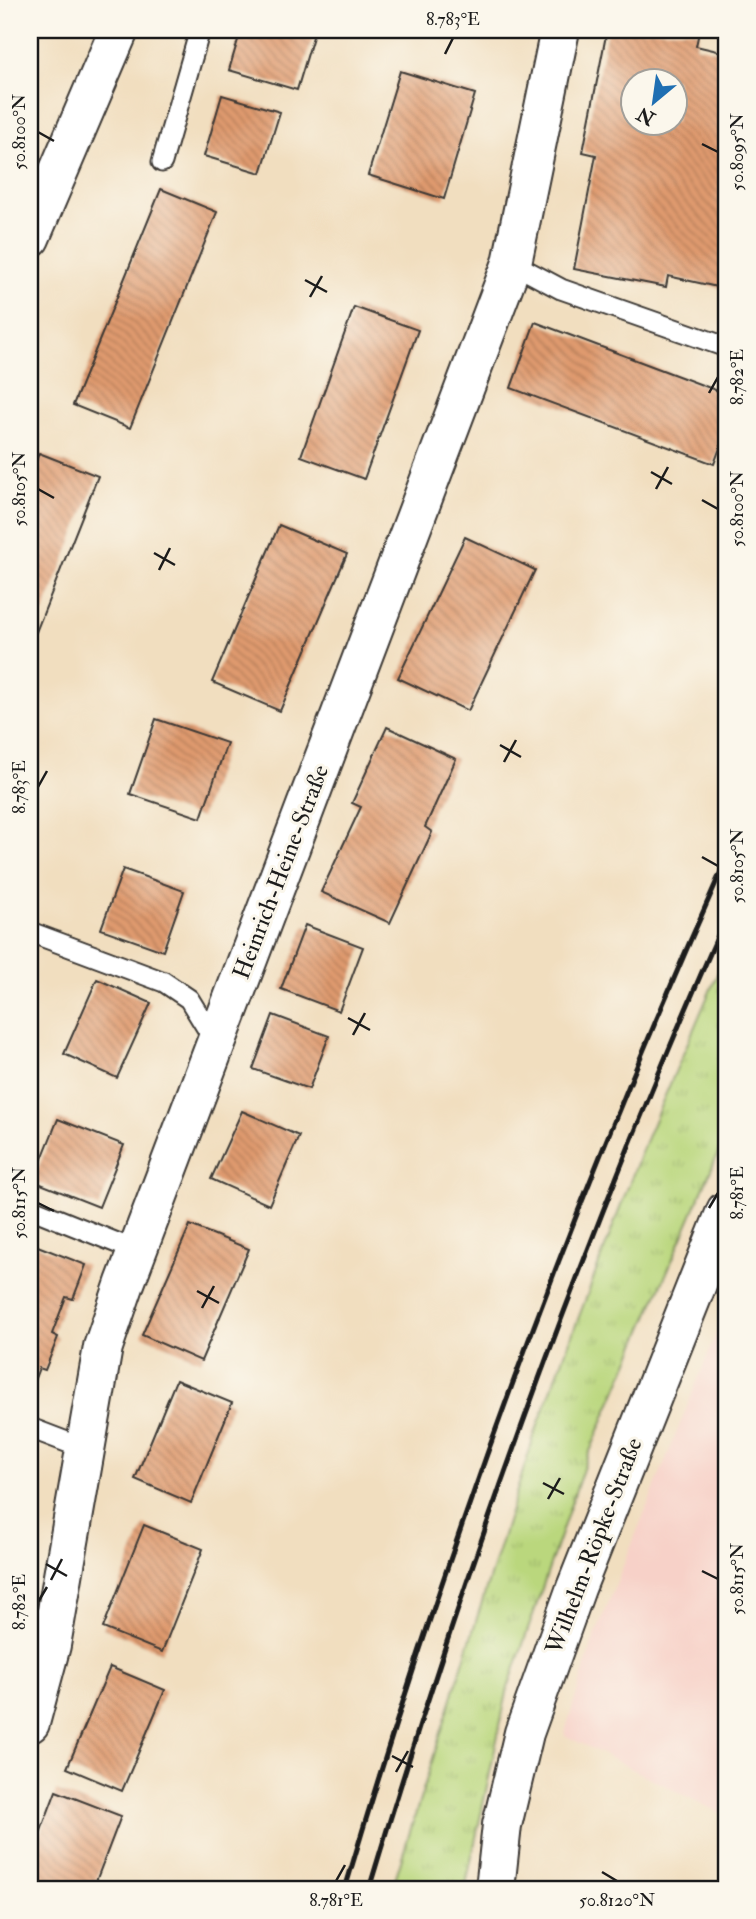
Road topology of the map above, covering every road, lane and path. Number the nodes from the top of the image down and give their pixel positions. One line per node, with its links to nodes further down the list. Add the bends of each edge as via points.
1 (119, 30): 5 (street)
2 (200, 30): 4 (lane)
3 (560, 30): 6 (street, Heinrich-Heine-Straße)
4 (162, 162)
5 (30, 238)
6 (512, 263): 7 (lane, via 561,289); 9 (street, Heinrich-Heine-Straße)
7 (726, 347)
8 (30, 932): 9 (lane, via 164,982 189,999)
9 (216, 1043): 12 (street, Heinrich-Heine-Straße)
10 (30, 1208): 12 (lane)
11 (726, 1211): 16 (street, Wilhelm-Röpke-Straße, via 576,1588 524,1733 502,1825)
12 (137, 1251): 14 (street, Heinrich-Heine-Straße, via 103,1347)
13 (30, 1428): 14 (lane)
14 (85, 1449): 15 (street, Heinrich-Heine-Straße, via 51,1645)
15 (30, 1723)
16 (495, 1889)

